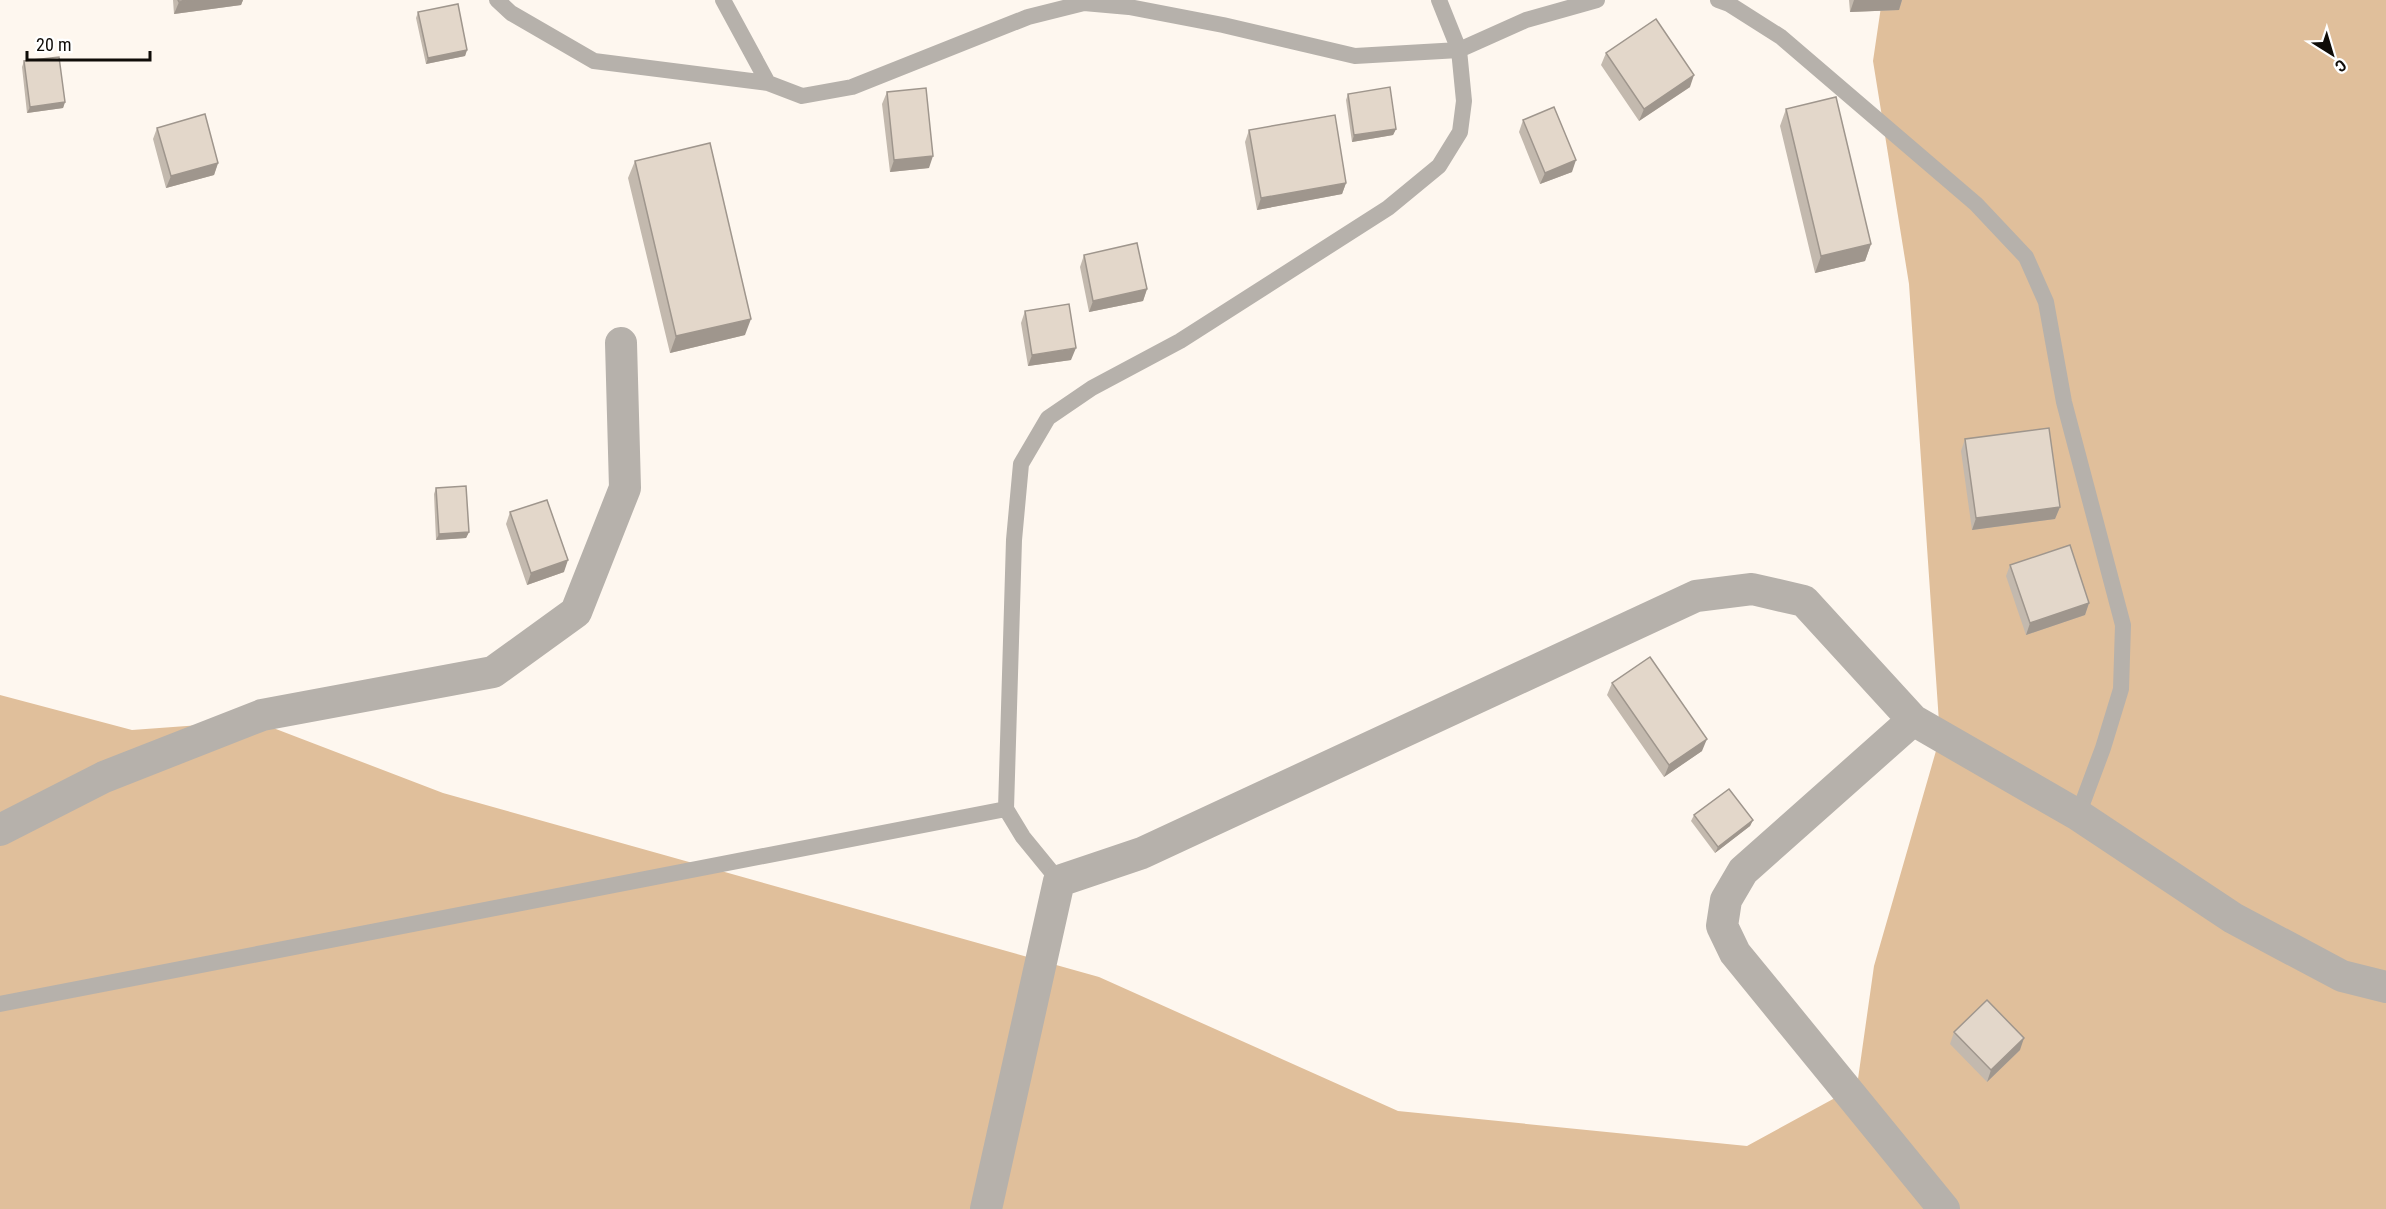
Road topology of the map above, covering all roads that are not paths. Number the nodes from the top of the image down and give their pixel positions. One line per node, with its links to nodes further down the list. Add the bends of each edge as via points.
1 (497, 0): 7 (lane, via 511,13 594,61)
2 (723, 0): 7 (lane)
3 (1439, 0): 6 (lane)
4 (1597, 0): 6 (lane, via 1526,20)
5 (1718, 0): 11 (lane, via 1781,37 1976,204 2026,257 2046,302 2064,402 2123,625 2121,689)
6 (1460, 50): 7 (lane, via 1355,56 1223,25 1129,7 1084,3 1028,17 852,87 802,96); 10 (lane, via 1464,101 1460,132 1439,166 1388,208 1180,341 1092,388 1048,418 1021,464 1014,540)
7 (768, 83)
8 (621, 343): 12 (street, via 625,488 576,612 493,672 262,716 104,777)
9 (1913, 720): 11 (street); 13 (street, via 1804,601 1752,589 1696,596 1142,853); 17 (street, via 1743,871 1726,900 1722,926 1734,953)
10 (1006, 809): 13 (lane); 15 (lane)
11 (2078, 815): 14 (street, via 2233,918 2342,976)
12 (0, 830)
13 (1059, 881): 16 (street)
14 (2386, 987)
15 (0, 1004)
16 (986, 1209)
17 (1944, 1209)

